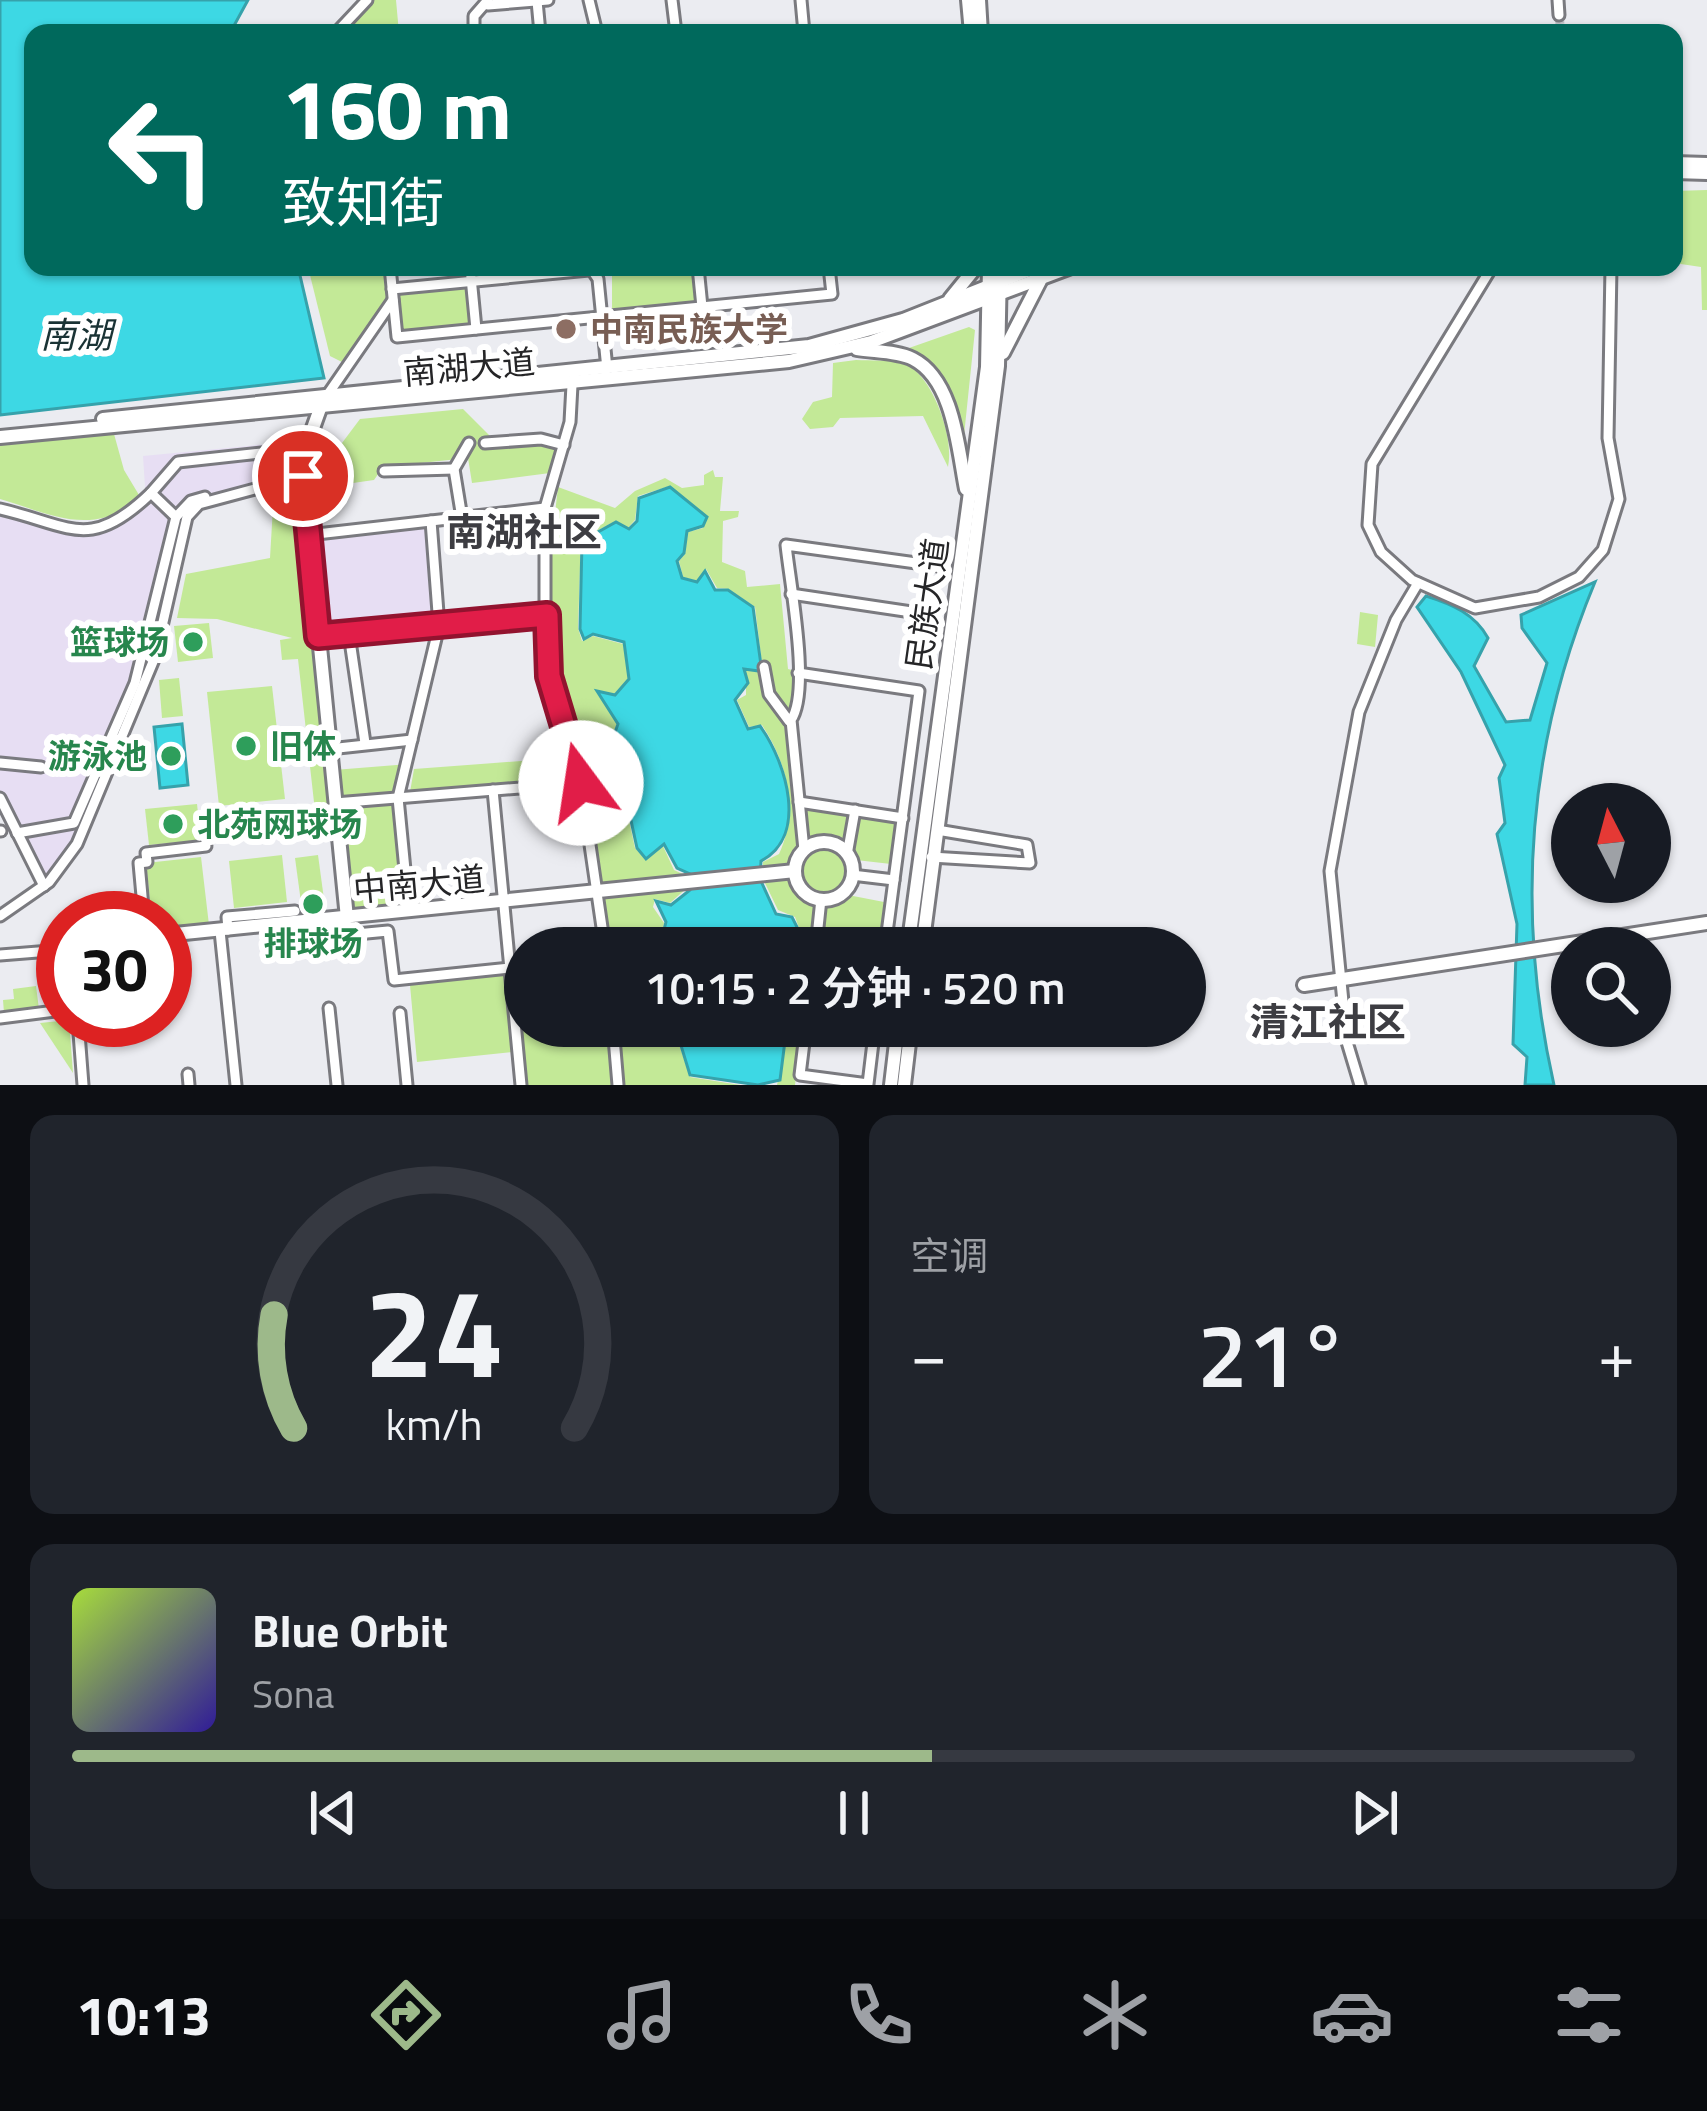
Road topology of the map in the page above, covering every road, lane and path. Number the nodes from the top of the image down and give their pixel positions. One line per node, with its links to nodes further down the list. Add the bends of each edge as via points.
1 (367, 0): 7 (street)
2 (548, 0): 4 (street)
3 (1558, 0): 6 (street)
4 (537, 1): 5 (street)
5 (488, 2)
6 (1559, 15)
7 (344, 24)
8 (391, 276): 25 (street)
9 (471, 276): 23 (street)
10 (517, 276): 23 (street)
11 (596, 276): 22 (street)
12 (600, 276): 22 (street)
13 (699, 276): 27 (street)
14 (830, 276): 27 (street, via 832,294)
15 (968, 276): 26 (main road)
16 (991, 276): 24 (main road, 民族大道)
17 (998, 276): 24 (main road, 民族大道)
18 (1031, 276): 24 (main road, 南湖大道)
19 (1039, 276): 31 (main road)
20 (1487, 276): 52 (street, via 1372,464 1368,525 1381,552)
21 (1610, 276): 52 (street, via 1608,438 1619,499 1604,550 1579,577 1506,607 1475,608)
22 (598, 279): 28 (street)
23 (472, 281): 25 (street); 29 (street)
24 (995, 291): 26 (main road, 南湖大道); 30 (main road, 南湖大道); 31 (main road, 民族大道); 44 (main road, 民族大道)
25 (393, 294): 29 (street, via 397,337); 34 (street)
26 (944, 304): 32 (main road, 南湖大道, via 825,344)
27 (702, 307): 28 (street)
28 (602, 316): 29 (street); 32 (street)
29 (476, 329)
30 (849, 348): 33 (main road, 南湖大道); 44 (main road, via 904,356 933,376)
31 (998, 366): 75 (main road, 民族大道)
32 (608, 369): 34 (main road, 南湖大道)
33 (572, 385): 34 (main road, 南湖大道); 38 (street)
34 (323, 401): 35 (main road, 南湖大道); 39 (main road)
35 (0, 433)
36 (469, 443): 40 (street)
37 (485, 443): 38 (street)
38 (564, 445): 45 (street)
39 (306, 448): 42 (main road); 43 (street, via 178,461)
40 (454, 469): 41 (street); 48 (street)
41 (384, 471)
42 (303, 473): 47 (street, via 191,501); 50 (main road); 84 (street, via 199,504 188,517 155,657 76,844)
43 (151, 493): 46 (street, via 121,522 105,526 50,529); 47 (street)
44 (968, 500): 80 (main road, 民族大道)
45 (545, 508): 48 (street); 55 (street)
46 (0, 509)
47 (176, 517): 76 (street, via 148,645 74,823)
48 (462, 518): 49 (street)
49 (431, 521): 50 (street); 56 (street)
50 (308, 536): 58 (main road)
51 (938, 566): 53 (street, via 786,545)
52 (1418, 584): 105 (street, via 1359,712 1330,871)
53 (790, 594): 54 (street); 60 (street)
54 (926, 614)
55 (547, 615): 56 (street); 67 (street, via 549,676)
56 (439, 626): 57 (street); 62 (street)
57 (349, 634): 58 (street); 63 (street)
58 (318, 636): 64 (main road)
59 (764, 667): 61 (street, via 769,694)
60 (798, 673): 71 (street, via 799,708 790,720); 74 (street, via 919,692)
61 (789, 721)
62 (412, 740): 63 (street); 70 (street)
63 (365, 743): 64 (street)
64 (329, 749): 72 (main road)
65 (0, 764): 66 (street)
66 (41, 767)
67 (581, 783): 68 (street); 86 (street)
68 (493, 790): 70 (street); 88 (street)
69 (0, 798): 76 (street)
70 (398, 798): 72 (street); 90 (street)
71 (800, 802): 73 (street); 78 (street)
72 (335, 803): 92 (main road)
73 (855, 811): 74 (street); 79 (street)
74 (903, 818): 83 (street)
75 (937, 830): 80 (main road, 民族大道); 80 (street, via 1008,838 1027,844 1031,857 1026,865)
76 (17, 833): 84 (street)
77 (206, 845): 85 (street, via 146,853)
78 (804, 850): 79 (main road, via 829,842); 81 (main road)
79 (848, 855): 82 (main road)
80 (926, 857): 98 (main road, 民族大道); 99 (main road, 民族大道)
81 (795, 871): 86 (main road, 中南大道); 87 (main road, via 805,893)
82 (852, 875): 83 (street); 87 (main road, via 838,896)
83 (894, 880): 97 (street)
84 (44, 886): 91 (street)
85 (142, 891)
86 (594, 894): 88 (main road, 中南大道); 95 (street)
87 (821, 899): 96 (street)
88 (504, 904): 90 (main road, 中南大道); 94 (street)
89 (295, 911): 100 (street, via 227,917)
90 (409, 911): 92 (main road, 中南大道)
91 (0, 916)
92 (340, 919): 100 (main road, 中南大道); 104 (street, via 335,937 388,931 394,980)
93 (1707, 923): 105 (main road)
94 (506, 927)
95 (601, 927)
96 (818, 927)
97 (884, 927)
98 (912, 927)
99 (923, 927)
100 (224, 931): 101 (main road, 中南大道); 120 (street)
101 (192, 933)
102 (36, 952): 103 (street)
103 (0, 955)
104 (504, 969)
105 (1342, 980): 106 (main road); 127 (street)
106 (1304, 985)
107 (329, 1008): 121 (street)
108 (36, 1013): 110 (street)
109 (400, 1013): 122 (street)
110 (0, 1018)
111 (80, 1047): 119 (street)
112 (517, 1047): 123 (street)
113 (615, 1047): 124 (street)
114 (803, 1047): 118 (street)
115 (872, 1047): 118 (street, via 868,1084)
116 (896, 1047): 125 (main road)
117 (909, 1047): 126 (main road)
118 (799, 1080)
119 (83, 1085)
120 (236, 1085)
121 (337, 1085)
122 (407, 1085)
123 (521, 1085)
124 (618, 1085)
125 (891, 1085)
126 (904, 1085)
127 (1360, 1085)

